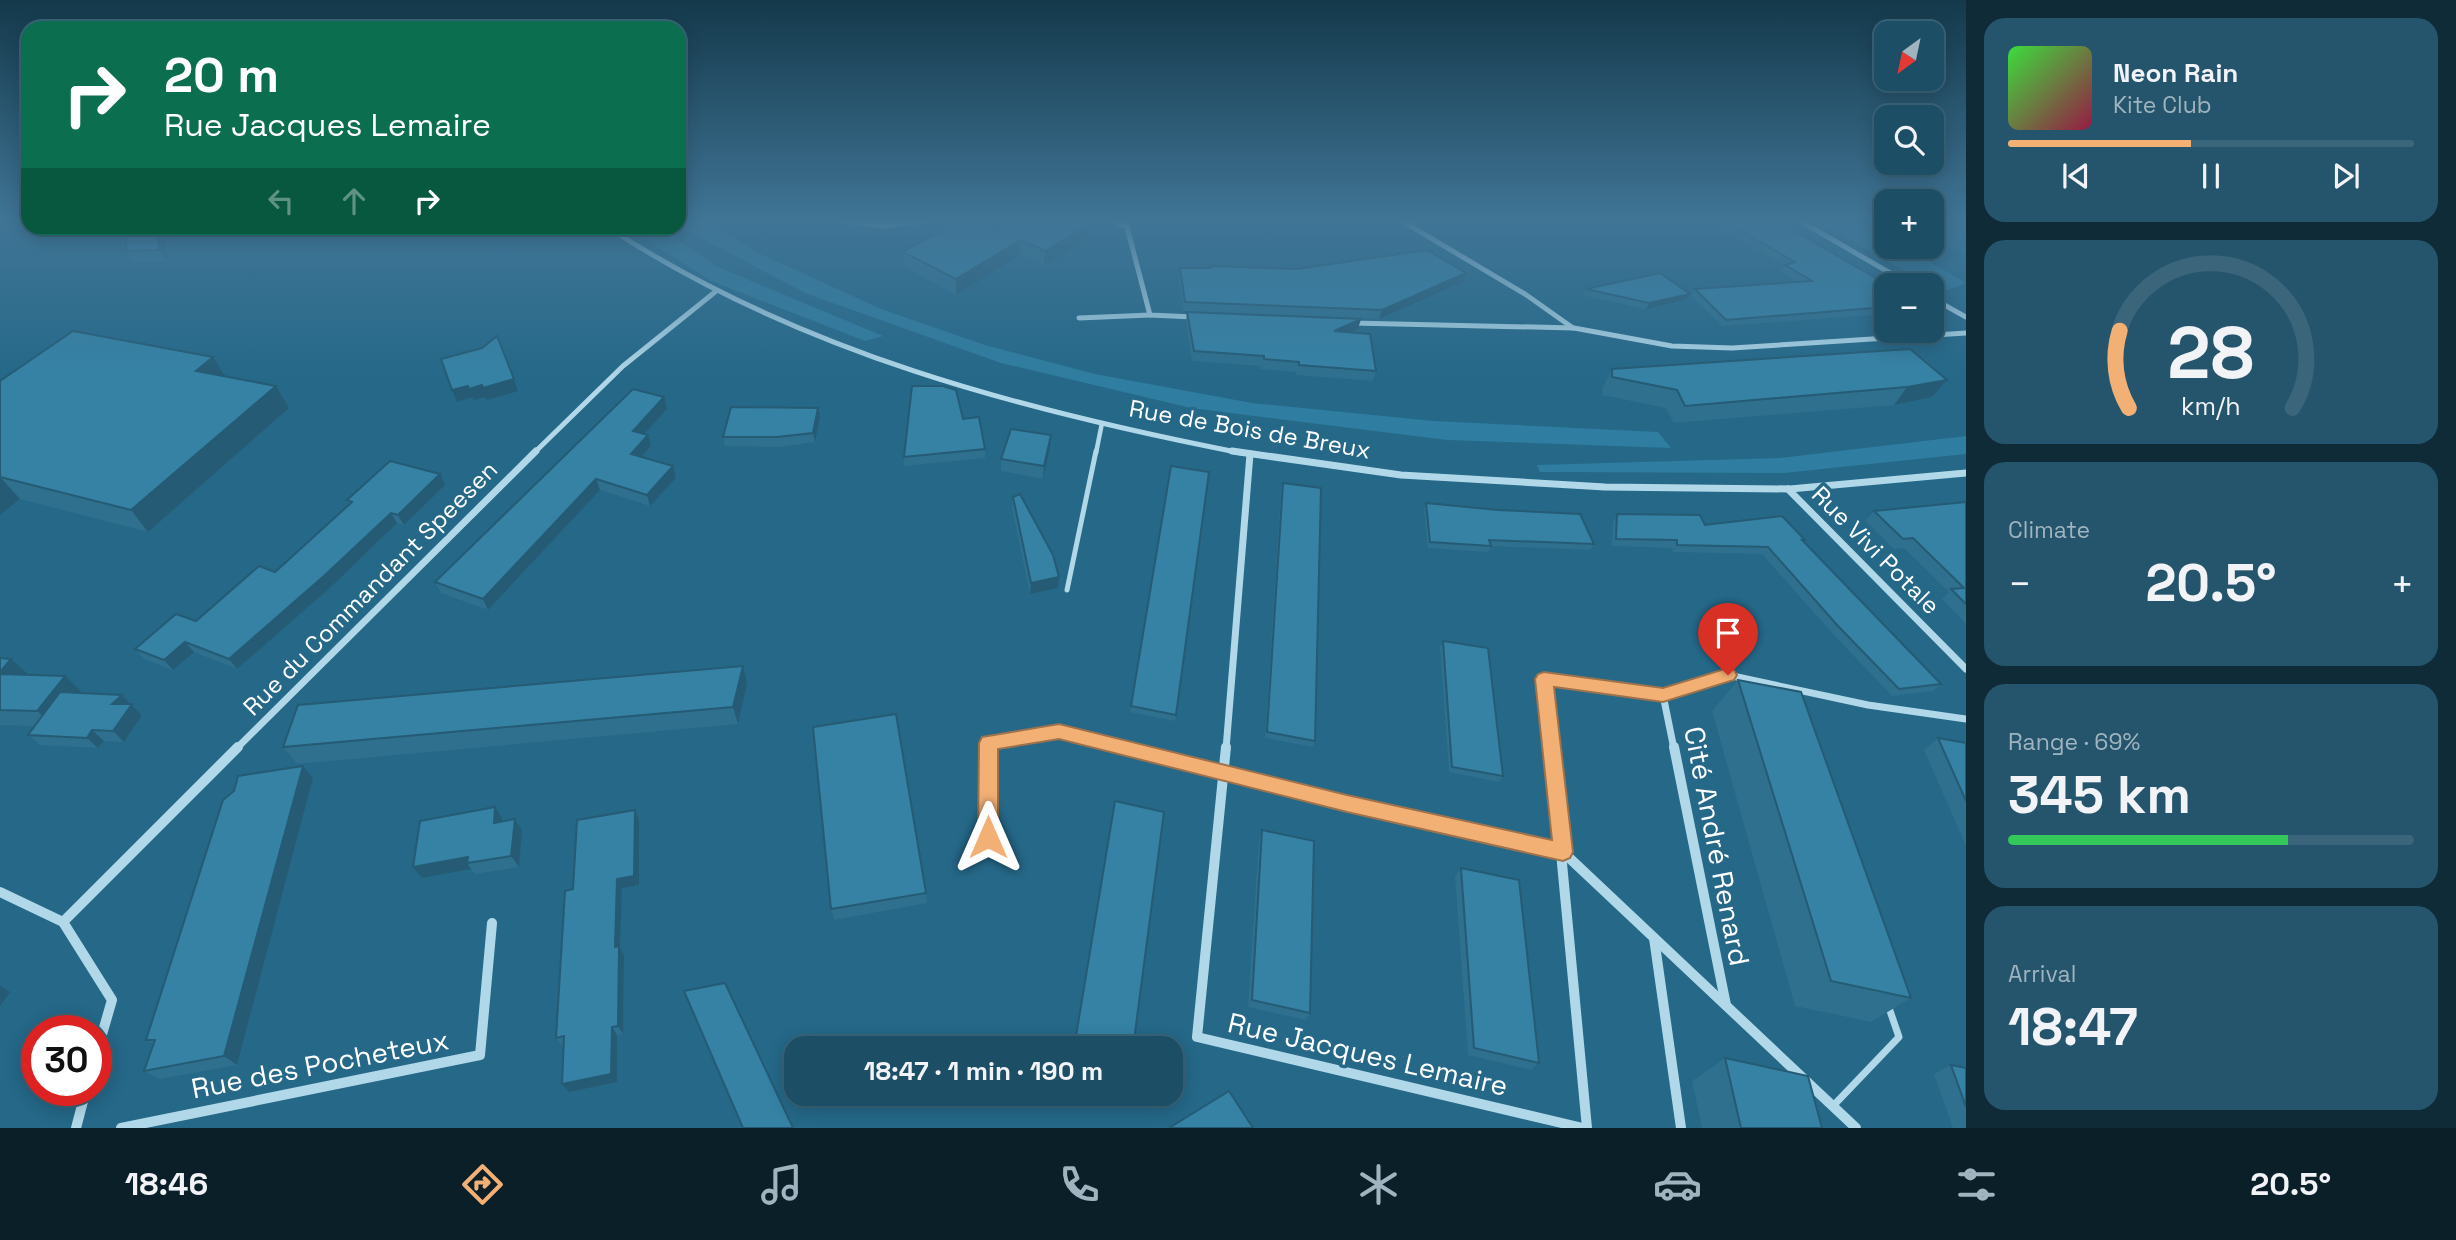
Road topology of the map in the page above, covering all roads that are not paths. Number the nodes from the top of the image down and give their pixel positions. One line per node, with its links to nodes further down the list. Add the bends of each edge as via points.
1 (683, 274): 4 (street, Rue de Bois de Breux)
2 (1139, 274): 6 (street)
3 (1491, 274): 11 (street)
4 (715, 292): 13 (street, Rue de Bois de Breux, via 893,364); 27 (street, Rue du Commandant Speesen, via 623,366)
5 (1944, 305): 7 (street)
6 (1150, 316): 8 (street); 9 (street)
7 (1966, 317)
8 (1079, 318)
9 (1204, 318)
10 (1339, 323): 11 (street)
11 (1574, 328): 12 (street, via 1672,346 1732,348)
12 (1966, 333)
13 (1102, 423): 14 (street, Rue de Bois de Breux); 17 (lane)
14 (1250, 454): 16 (street, Rue de Bois de Breux, via 1356,469 1569,487); 23 (street, Rue Jacques Lemaire)
15 (1966, 473): 16 (street, Rue de Bois de Breux)
16 (1788, 489): 18 (street, Rue Vivi Potale)
17 (1067, 590)
18 (1966, 669)
19 (1783, 687): 20 (street, via 1728,675); 21 (lane); 22 (street)
20 (1663, 695): 25 (street, via 1544,679); 31 (street, Cité André Renard)
21 (1788, 700)
22 (1966, 719)
23 (1224, 774): 24 (street, via 1059,732 988,743); 25 (street); 37 (street, Rue Jacques Lemaire, via 1197,1037)
24 (988, 837)
25 (1563, 852): 29 (street, Cité André Renard); 37 (street)
26 (0, 892): 27 (street)
27 (63, 922): 32 (street, via 111,1000)
28 (492, 923): 36 (street, Rue des Pocheteux, via 481,1055)
29 (1654, 937): 31 (street, Cité André Renard); 38 (street)
30 (1886, 998): 34 (lane, via 1899,1037)
31 (1726, 1005): 34 (street, Cité André Renard)
32 (107, 1015)
33 (82, 1106): 35 (street)
34 (1833, 1106): 39 (street, Cité André Renard)
35 (76, 1128)
36 (121, 1128)
37 (1585, 1128)
38 (1681, 1128)
39 (1856, 1128)

